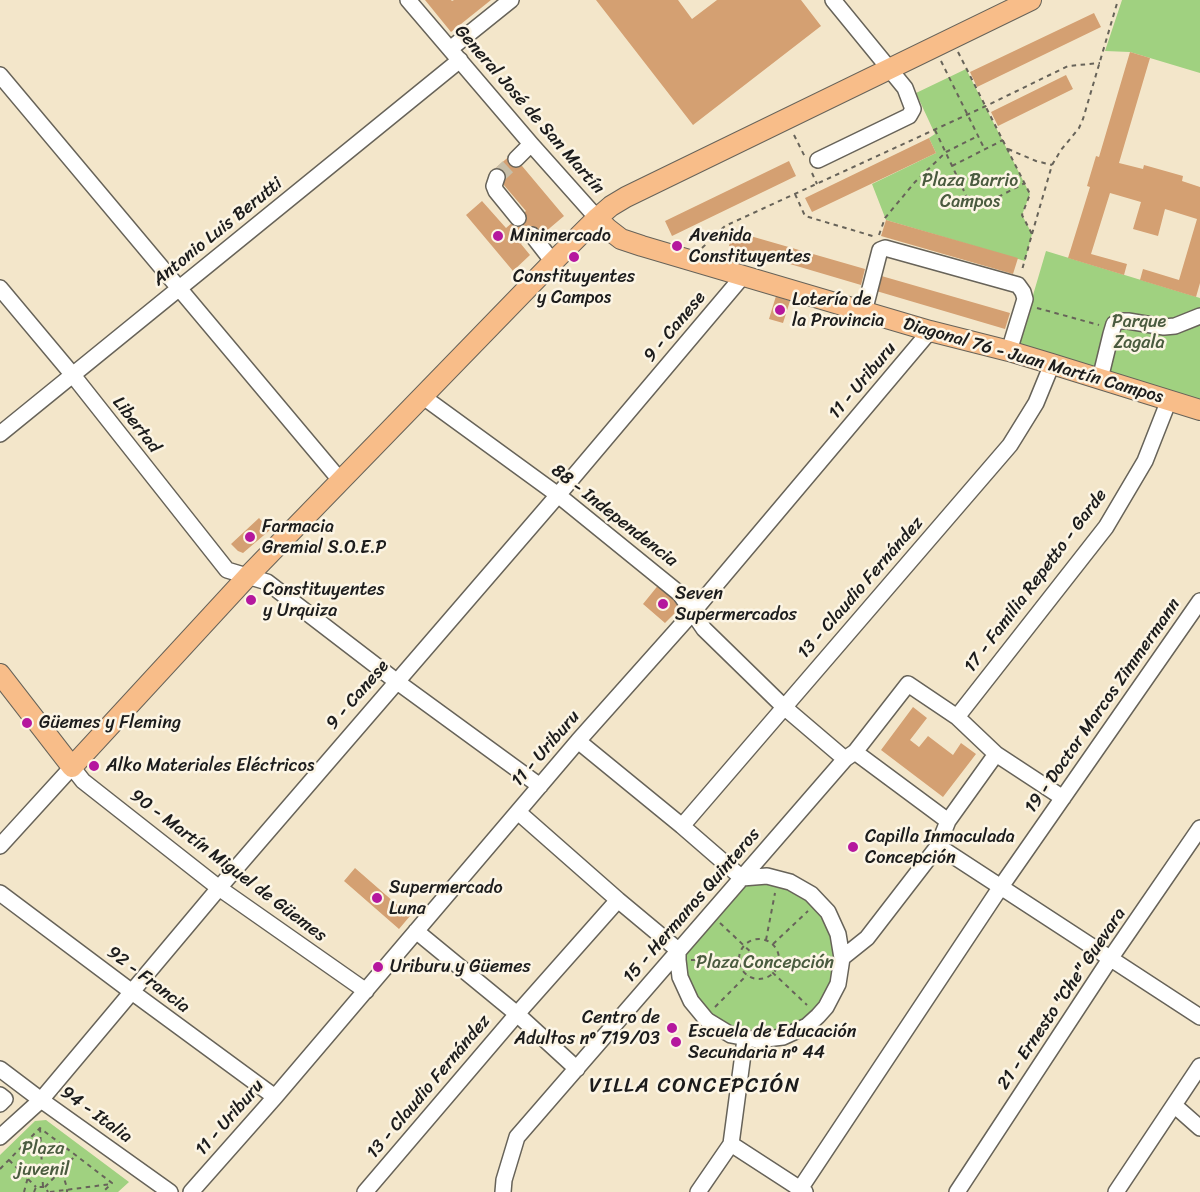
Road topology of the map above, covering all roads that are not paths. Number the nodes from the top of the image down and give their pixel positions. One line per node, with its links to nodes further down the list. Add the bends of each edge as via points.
1 (408, 0): 5 (street, General José de San Martín)
2 (511, 0): 5 (street, Antonio Luis Berutti)
3 (833, 0): 6 (street)
4 (1031, 0): 6 (main road)
5 (455, 55): 8 (street, General José de San Martín); 18 (street, Antonio Luis Berutti)
6 (889, 68): 10 (street, via 905,88 912,113); 13 (main road, via 626,197)
7 (0, 75): 18 (street)
8 (531, 144): 9 (street); 13 (street, General José de San Martín)
9 (516, 159)
10 (812, 165)
11 (497, 177): 12 (street, via 496,190)
12 (518, 218)
13 (597, 218): 15 (main road); 16 (main road, Diagonal 76 - Juan Martín Campos, via 621,239)
14 (532, 235): 15 (street)
15 (553, 262): 26 (main road)
16 (743, 276): 19 (main road, Diagonal 76 - Juan Martín Campos); 31 (street, 9 - Canese)
17 (0, 288): 24 (street, Libertad)
18 (179, 289): 24 (street, Antonio Luis Berutti); 30 (street)
19 (864, 312): 21 (main road, Diagonal 76 - Juan Martín Campos); 22 (street, via 880,250 885,248 1018,285 1024,299)
20 (1200, 316): 25 (street, via 1175,326 1128,321 1114,324)
21 (930, 331): 22 (main road, Diagonal 76 - Juan Martín Campos); 34 (street, 11 - Uriburu)
22 (1009, 351): 23 (main road, Diagonal 76 - Juan Martín Campos)
23 (1052, 364): 25 (main road, Diagonal 76 - Juan Martín Campos); 37 (street, 13 - Claudio Fernández, via 1036,404 1010,445)
24 (72, 374): 29 (street, Antonio Luis Berutti); 32 (street, Libertad, via 227,570)
25 (1100, 379): 27 (main road, Diagonal 76 - Juan Martín Campos)
26 (422, 396): 30 (main road); 31 (street, 88 - Independencia)
27 (1169, 400): 28 (main road, Diagonal 76 - Juan Martín Campos); 38 (street, 17 - Familia Repetto - Garde, via 1146,461 1106,526)
28 (1200, 410)
29 (0, 434)
30 (340, 480): 32 (main road)
31 (558, 495): 34 (street, 88 - Independencia, via 680,594); 36 (street, 9 - Canese)
32 (248, 576): 36 (street, Libertad, via 267,582); 42 (main road)
33 (1200, 601): 44 (street, 19 - Doctor Marcos Zimmermann)
34 (693, 612): 37 (street, 88 - Independencia, via 704,629); 39 (street, 11 - Uriburu)
35 (0, 674): 42 (main road)
36 (396, 681): 43 (street, Libertad); 52 (street, 9 - Canese)
37 (784, 707): 41 (street, 88 - Independencia); 47 (street, 13 - Claudio Fernández)
38 (957, 717): 40 (street); 41 (street, 15 - Hermanos Quinteros, via 909,684)
39 (578, 741): 43 (street, 11 - Uriburu); 47 (street)
40 (996, 754): 44 (street); 46 (street)
41 (850, 755): 46 (street, 88 - Independencia); 51 (street, 15 - Hermanos Quinteros)
42 (72, 767): 49 (street); 52 (street, 90 - Martín Miguel de Güemes, via 83,781)
43 (540, 786): 45 (street, 11 - Uriburu)
44 (1063, 798): 53 (street, 19 - Doctor Marcos Zimmermann)
45 (518, 812): 55 (street); 56 (street, 11 - Uriburu)
46 (948, 821): 50 (street)
47 (682, 826): 51 (street)
48 (1200, 828): 59 (street, 21 - Ernesto "Che" Guevara)
49 (0, 846)
50 (938, 846): 53 (street); 58 (street, via 867,938)
51 (742, 878): 57 (street, 15 - Hermanos Quinteros); 58 (street, via 767,876 790,882 811,894 828,912 838,934)
52 (219, 888): 60 (street, 90 - Martín Miguel de Güemes); 61 (street, 9 - Canese)
53 (1000, 888): 59 (street); 76 (street, 19 - Doctor Marcos Zimmermann)
54 (0, 892): 61 (street, 92 - Francia)
55 (618, 900): 57 (street); 62 (street, 13 - Claudio Fernández)
56 (416, 931): 60 (street, 11 - Uriburu); 62 (street)
57 (678, 955): 64 (street, via 680,977 691,1001 708,1021); 67 (street, 15 - Hermanos Quinteros)
58 (842, 958): 64 (street, via 838,984 826,1007 807,1026 783,1037)
59 (1110, 959): 63 (street); 82 (street, 21 - Ernesto "Che" Guevara)
60 (366, 990): 69 (street, 11 - Uriburu)
61 (132, 993): 69 (street, 92 - Francia); 70 (street, 9 - Canese)
62 (517, 1014): 67 (street); 79 (street, 13 - Claudio Fernández)
63 (1200, 1017)
64 (745, 1039): 75 (street)
65 (1200, 1066): 72 (street)
66 (0, 1069): 70 (street, 94 - Italia)
67 (577, 1069): 80 (street, 15 - Hermanos Quinteros, via 518,1137)
68 (0, 1095): 71 (street, via 5,1099)
69 (275, 1097): 78 (street, 11 - Uriburu)
70 (41, 1100): 74 (street, 9 - Canese); 77 (street, 94 - Italia)
71 (0, 1104)
72 (1174, 1105): 73 (street); 83 (street)
73 (1200, 1128)
74 (0, 1137)
75 (731, 1144): 76 (street); 81 (street)
76 (801, 1191)
77 (170, 1192)
78 (191, 1192)
79 (365, 1192)
80 (503, 1192)
81 (698, 1192)
82 (957, 1192)
83 (1116, 1192)

